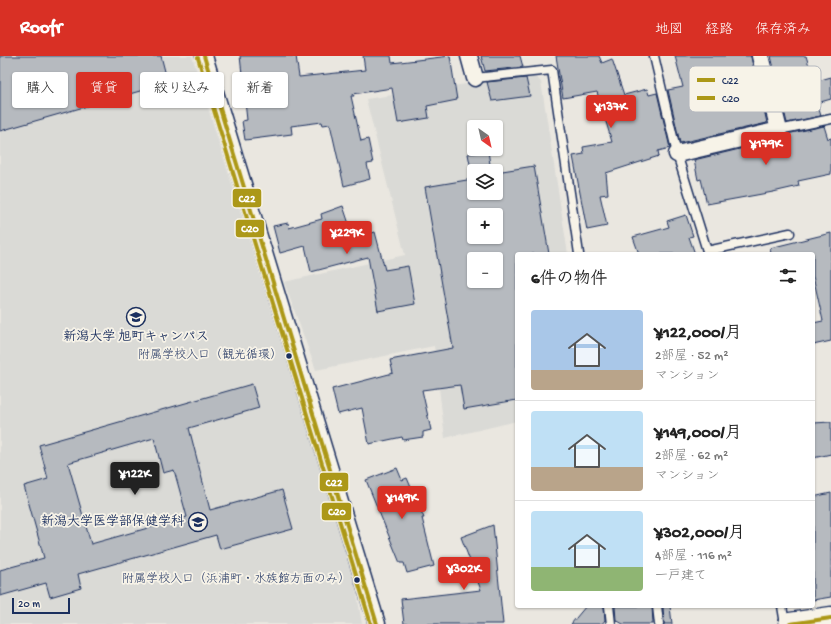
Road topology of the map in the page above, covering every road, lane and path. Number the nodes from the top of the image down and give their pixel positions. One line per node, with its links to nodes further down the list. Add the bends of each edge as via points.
1 (204, 56): 19 (street)
2 (469, 56): 6 (street)
3 (654, 56): 10 (lane)
4 (760, 56): 5 (street)
5 (763, 66)
6 (475, 78): 12 (lane, via 552,70)
7 (774, 112): 9 (street)
8 (831, 119): 9 (lane)
9 (779, 130): 10 (street)
10 (677, 154): 13 (lane)
11 (790, 233): 14 (lane)
12 (579, 252)
13 (708, 252)
14 (712, 252)
15 (609, 608): 20 (lane)
16 (657, 608): 21 (lane)
17 (782, 608): 22 (lane)
18 (831, 618): 23 (street)
19 (377, 624)
20 (611, 624)
21 (659, 624)
22 (785, 624)
23 (790, 624)

